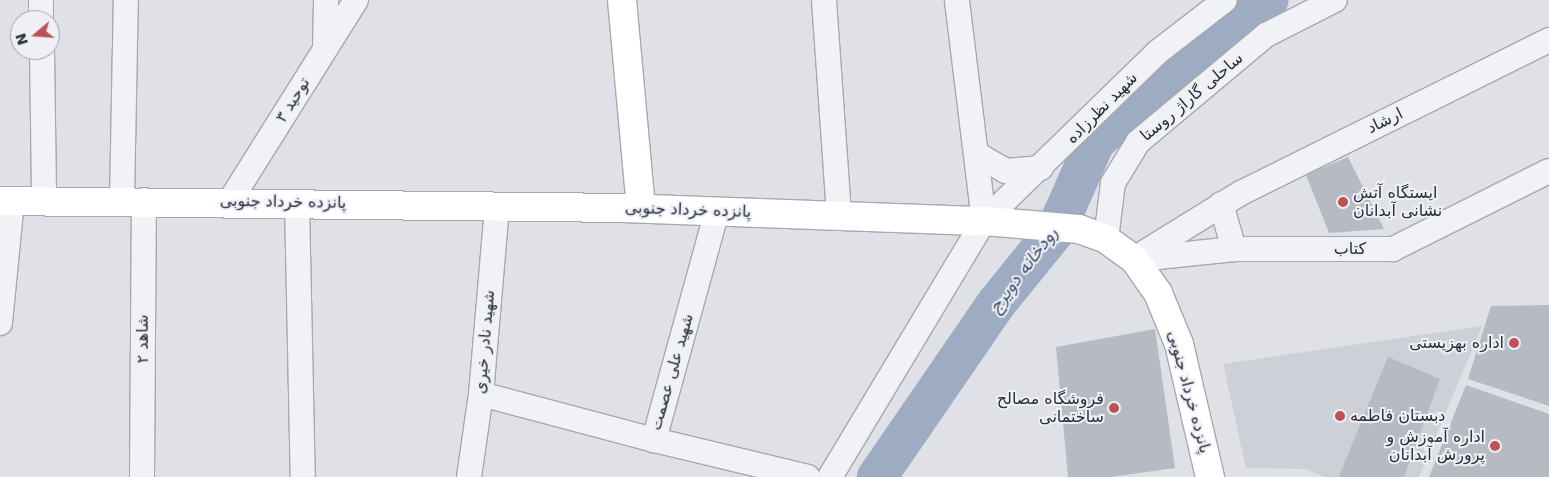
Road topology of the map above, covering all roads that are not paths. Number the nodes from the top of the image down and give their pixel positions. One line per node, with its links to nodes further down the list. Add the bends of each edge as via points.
1 (126, 0): 17 (street, شاهد ۲)
2 (326, 0): 11 (street)
3 (356, 0): 11 (street, توحید ۳)
4 (609, 0): 23 (main road)
5 (622, 0): 23 (main road)
6 (824, 0): 25 (street)
7 (957, 0): 13 (street)
8 (1225, 0): 14 (street, شهید نظرزاده, via 1159,51)
9 (1335, 0): 27 (street, ساحلی گاراژ روستا, via 1266,35 1138,142 1113,183)
10 (1549, 40): 21 (street, ارشاد)
11 (325, 49): 19 (street, توحید ۳)
12 (42, 60): 16 (street)
13 (978, 156): 14 (street, via 1006,171); 26 (street)
14 (1041, 168): 26 (street, شهید نظرزاده)
15 (1549, 171): 28 (street, کتاب, via 1393,249)
16 (44, 200): 17 (main road, پانزده خرداد جنوبی); 18 (main road, پانزده خرداد جنوبی)
17 (133, 200): 19 (main road, پانزده خرداد جنوبی); 33 (street, شاهد ۲)
18 (6, 201): 30 (street)
19 (230, 201): 20 (main road, پانزده خرداد جنوبی)
20 (297, 202): 22 (main road, پانزده خرداد جنوبی); 34 (street)
21 (1221, 204): 28 (street); 29 (street, ارشاد)
22 (497, 207): 23 (main road, پانزده خرداد جنوبی); 31 (street, شهید نادر خیری)
23 (632, 208): 24 (main road, پانزده خرداد جنوبی)
24 (718, 210): 25 (main road, پانزده خرداد جنوبی); 32 (street, شهید علی عصمت)
25 (839, 214): 26 (main road, پانزده خرداد جنوبی)
26 (984, 221): 27 (main road, پانزده خرداد جنوبی, via 1079,229); 37 (street, شهید نظرزاده)
27 (1106, 239): 29 (main road, پانزده خرداد جنوبی)
28 (1234, 249): 29 (street, کتاب)
29 (1134, 260): 38 (main road, پانزده خرداد جنوبی, via 1158,293 1179,344)
30 (0, 324)
31 (480, 394): 32 (street); 35 (street, شهید نادر خیری)
32 (654, 440): 36 (street, شهید علی عصمت)
33 (142, 477)
34 (303, 477)
35 (469, 477)
36 (808, 477)
37 (830, 477)
38 (1210, 477)

